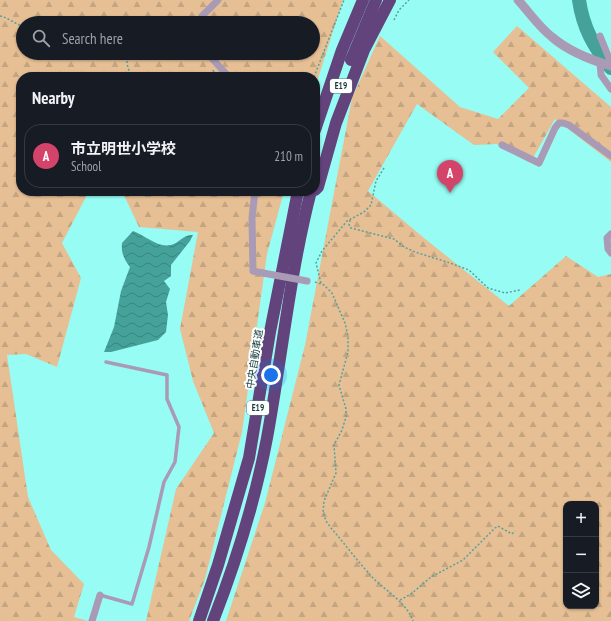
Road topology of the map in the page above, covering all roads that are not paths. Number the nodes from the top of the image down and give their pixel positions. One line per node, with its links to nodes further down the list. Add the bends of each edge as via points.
1 (218, 0): 7 (street)
2 (356, 0): 9 (highway)
3 (363, 0): 9 (highway, E19)
4 (376, 0): 19 (highway, E19, via 358,40 336,101)
5 (390, 0): 20 (highway, via 364,50 336,123)
6 (518, 0): 11 (street, via 551,37 571,50)
7 (202, 16)
8 (600, 36): 12 (street)
9 (342, 50): 16 (highway, E19)
10 (213, 60): 14 (street)
11 (600, 63): 13 (street); 15 (street, via 601,75)
12 (611, 63)
13 (611, 66)
14 (224, 72)
15 (611, 89)
16 (320, 115)
17 (502, 146): 18 (street, via 539,163 555,128 559,123 563,123)
18 (611, 156)
19 (320, 158)
20 (320, 180)
21 (254, 196): 26 (street, bridge, via 252,218 253,271)
22 (309, 196): 30 (highway, 中央自動車道 / E19, via 272,324 249,458 218,565)
23 (309, 196): 31 (highway, E19, via 256,490 236,560)
24 (611, 234): 25 (street, via 607,238)
25 (611, 253)
26 (307, 281)
27 (106, 362): 28 (lane, via 168,375 167,399 179,427 175,462 164,482 132,604)
28 (100, 595): 29 (street)
29 (92, 621)
30 (198, 621)
31 (213, 621)

